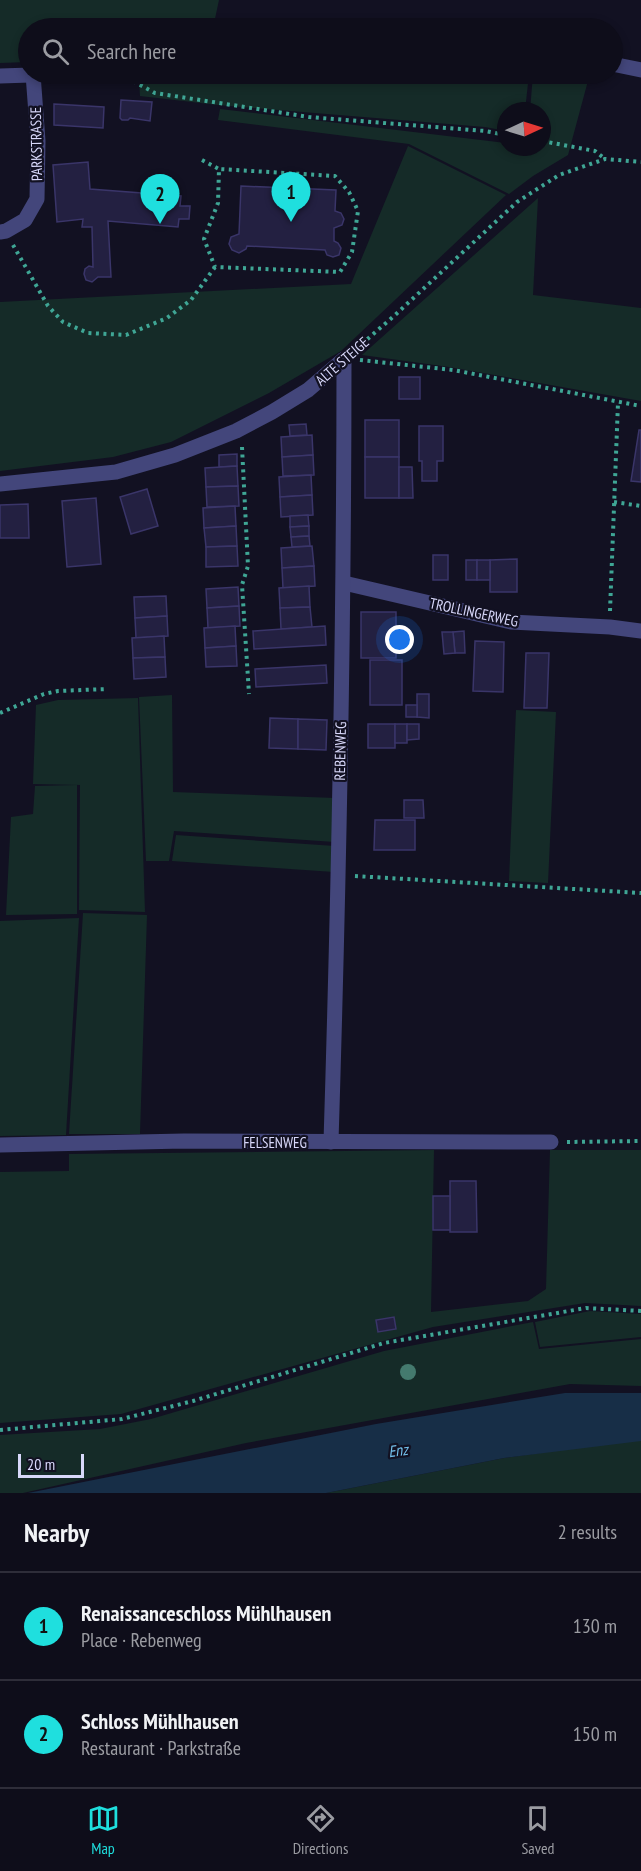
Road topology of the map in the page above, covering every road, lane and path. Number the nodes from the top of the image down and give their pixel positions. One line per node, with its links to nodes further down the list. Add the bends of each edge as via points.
1 (623, 66): 2 (street)
2 (641, 70)
3 (18, 75): 4 (street)
4 (0, 76)
5 (34, 84): 13 (street, PARKSTRASSE, via 37,199 25,220)
6 (138, 84): 7 (path, via 155,93 309,117)
7 (497, 133)
8 (551, 143): 9 (path, via 596,151)
9 (604, 159): 11 (path, ALTE STEIGE); 15 (path, ALTE STEIGE, via 559,175 517,202)
10 (202, 160): 12 (path)
11 (641, 162)
12 (219, 169): 14 (path, via 218,203 204,239); 14 (path, via 336,176 357,211 352,252 340,272)
13 (3, 231): 14 (path, via 48,306 63,322 88,333 126,334 167,318 191,300)
14 (215, 267)
15 (344, 359): 16 (path, via 453,370); 19 (street, ALTE STEIGE, via 308,390 272,412 236,431 175,454 116,472); 22 (street, REBENWEG)
16 (618, 402): 17 (path); 20 (path)
17 (641, 405)
18 (242, 442): 26 (path)
19 (0, 484)
20 (614, 502): 21 (path); 23 (path)
21 (641, 506)
22 (344, 583): 23 (street, TROLLINGERWEG, via 511,621); 28 (street, REBENWEG)
23 (610, 627): 24 (street, TROLLINGERWEG)
24 (641, 631)
25 (107, 689): 27 (path, via 51,693)
26 (249, 694)
27 (0, 713)
28 (339, 875): 29 (path); 30 (street, REBENWEG)
29 (641, 893)
30 (331, 1142): 31 (street, FELSENWEG); 33 (street, FELSENWEG)
31 (551, 1142): 32 (path)
32 (641, 1142)
33 (0, 1144)
34 (641, 1311): 35 (path, via 586,1308 384,1343 122,1419)
35 (0, 1430)

